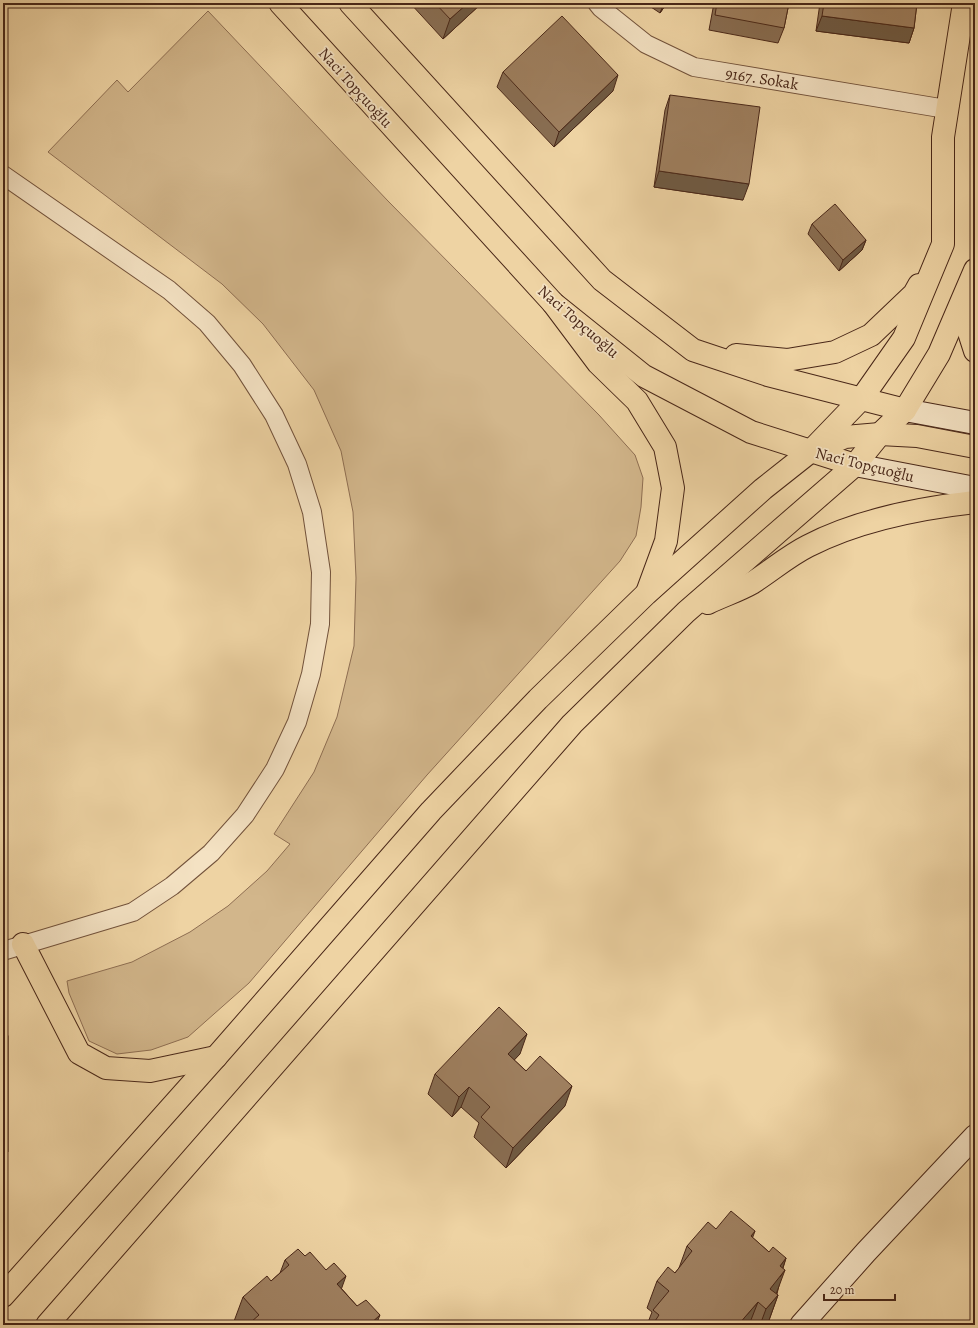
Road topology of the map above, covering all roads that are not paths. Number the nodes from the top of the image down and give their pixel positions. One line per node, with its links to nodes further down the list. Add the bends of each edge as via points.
1 (280, 3): 10 (main road, Naci Topçuoğlu)
2 (350, 3): 11 (main road, via 602,280)
3 (596, 3): 5 (street, 9167. Sokak, via 646,44 694,67)
4 (964, 3): 5 (main road)
5 (946, 109): 7 (main road, via 943,137)
6 (3, 175): 24 (street, via 169,290 207,323 242,365 274,415 297,464 312,512 321,572 320,624 311,674 297,722 275,769 245,815 211,853 172,886 133,912)
7 (943, 244): 11 (main road, via 914,294 871,335 835,352 787,360); 13 (main road, via 904,338)
8 (975, 270): 14 (main road, via 939,354)
9 (975, 279): 12 (main road, via 966,323)
10 (553, 303): 18 (main road, Naci Topçuoğlu, via 644,376 751,432); 22 (main road, via 598,363 637,401 665,447 672,488 667,533)
11 (693, 350): 13 (main road, via 768,375)
12 (975, 351)
13 (862, 398): 14 (main road); 18 (main road)
14 (905, 410): 15 (street); 16 (main road)
15 (975, 423)
16 (880, 434): 17 (main road, via 917,436); 18 (main road, via 845,438); 19 (main road)
17 (975, 447)
18 (811, 452): 19 (main road, Naci Topçuoğlu); 22 (main road, via 763,490)
19 (855, 465): 20 (street, Naci Topçuoğlu); 23 (main road)
20 (975, 488)
21 (975, 502): 23 (main road, via 889,517 848,529 807,546 750,584)
22 (646, 594): 26 (main road, via 538,699 431,811)
23 (686, 612): 29 (main road, via 572,724)
24 (23, 944): 25 (street); 26 (main road, via 79,1053 106,1068 150,1071)
25 (3, 951)
26 (216, 1057): 28 (main road)
27 (975, 1136): 30 (street)
28 (3, 1296)
29 (47, 1325)
30 (801, 1325)

